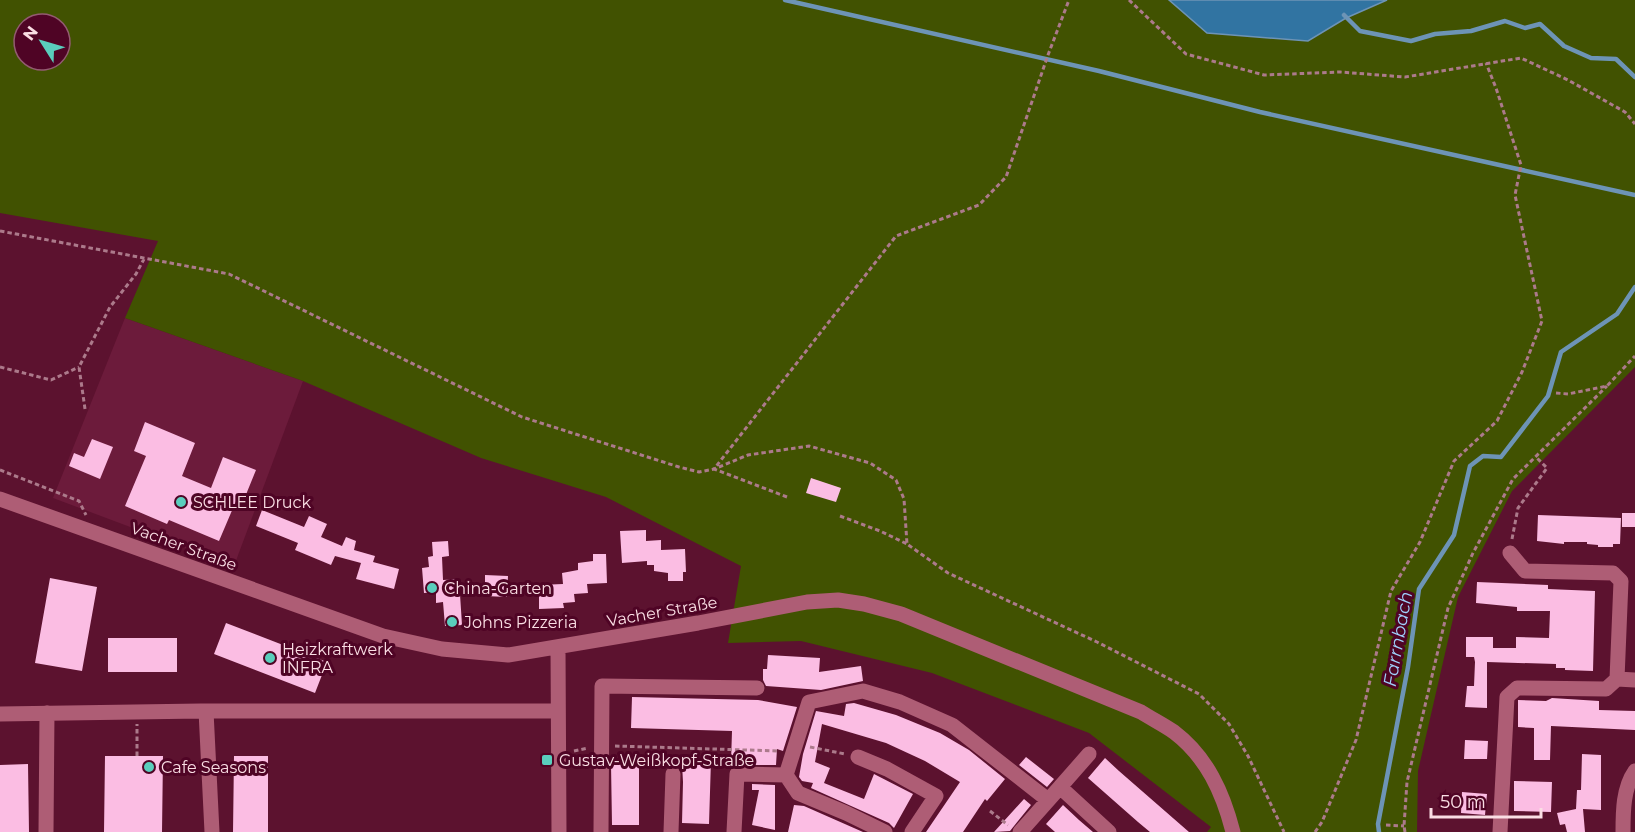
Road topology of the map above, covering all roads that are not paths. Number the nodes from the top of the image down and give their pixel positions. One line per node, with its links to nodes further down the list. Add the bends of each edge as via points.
1 (0, 499): 3 (street, Vacher Straße, via 383,636 478,653 508,655)
2 (1510, 553): 4 (street, via 1525,570 1613,573 1621,581)
3 (558, 648): 8 (street); 28 (street, Vacher Straße, via 807,602 838,600 892,611 1141,712 1174,733 1200,758 1217,784)
4 (1617, 679): 5 (street); 29 (street, via 1606,690 1517,688 1507,698)
5 (1635, 680)
6 (757, 688): 22 (street, via 602,686)
7 (206, 711): 8 (street); 9 (street); 20 (street)
8 (558, 711): 21 (street)
9 (47, 713): 10 (street); 19 (street, via 52,742)
10 (0, 714)
11 (1089, 754): 16 (street)
12 (858, 757): 26 (street, via 936,796)
13 (1635, 771): 30 (street, via 1625,795)
14 (673, 774): 23 (street)
15 (786, 775): 17 (street, via 809,702 863,691 952,725); 24 (street, via 737,774); 25 (street, via 798,793)
16 (1060, 787): 17 (street); 27 (street)
17 (1048, 800): 18 (street)
18 (1014, 829)
19 (46, 832)
20 (212, 832)
21 (559, 832)
22 (601, 832)
23 (671, 832)
24 (734, 832)
25 (885, 832)
26 (912, 832)
27 (1109, 832)
28 (1233, 832)
29 (1500, 832)
30 (1623, 832)

